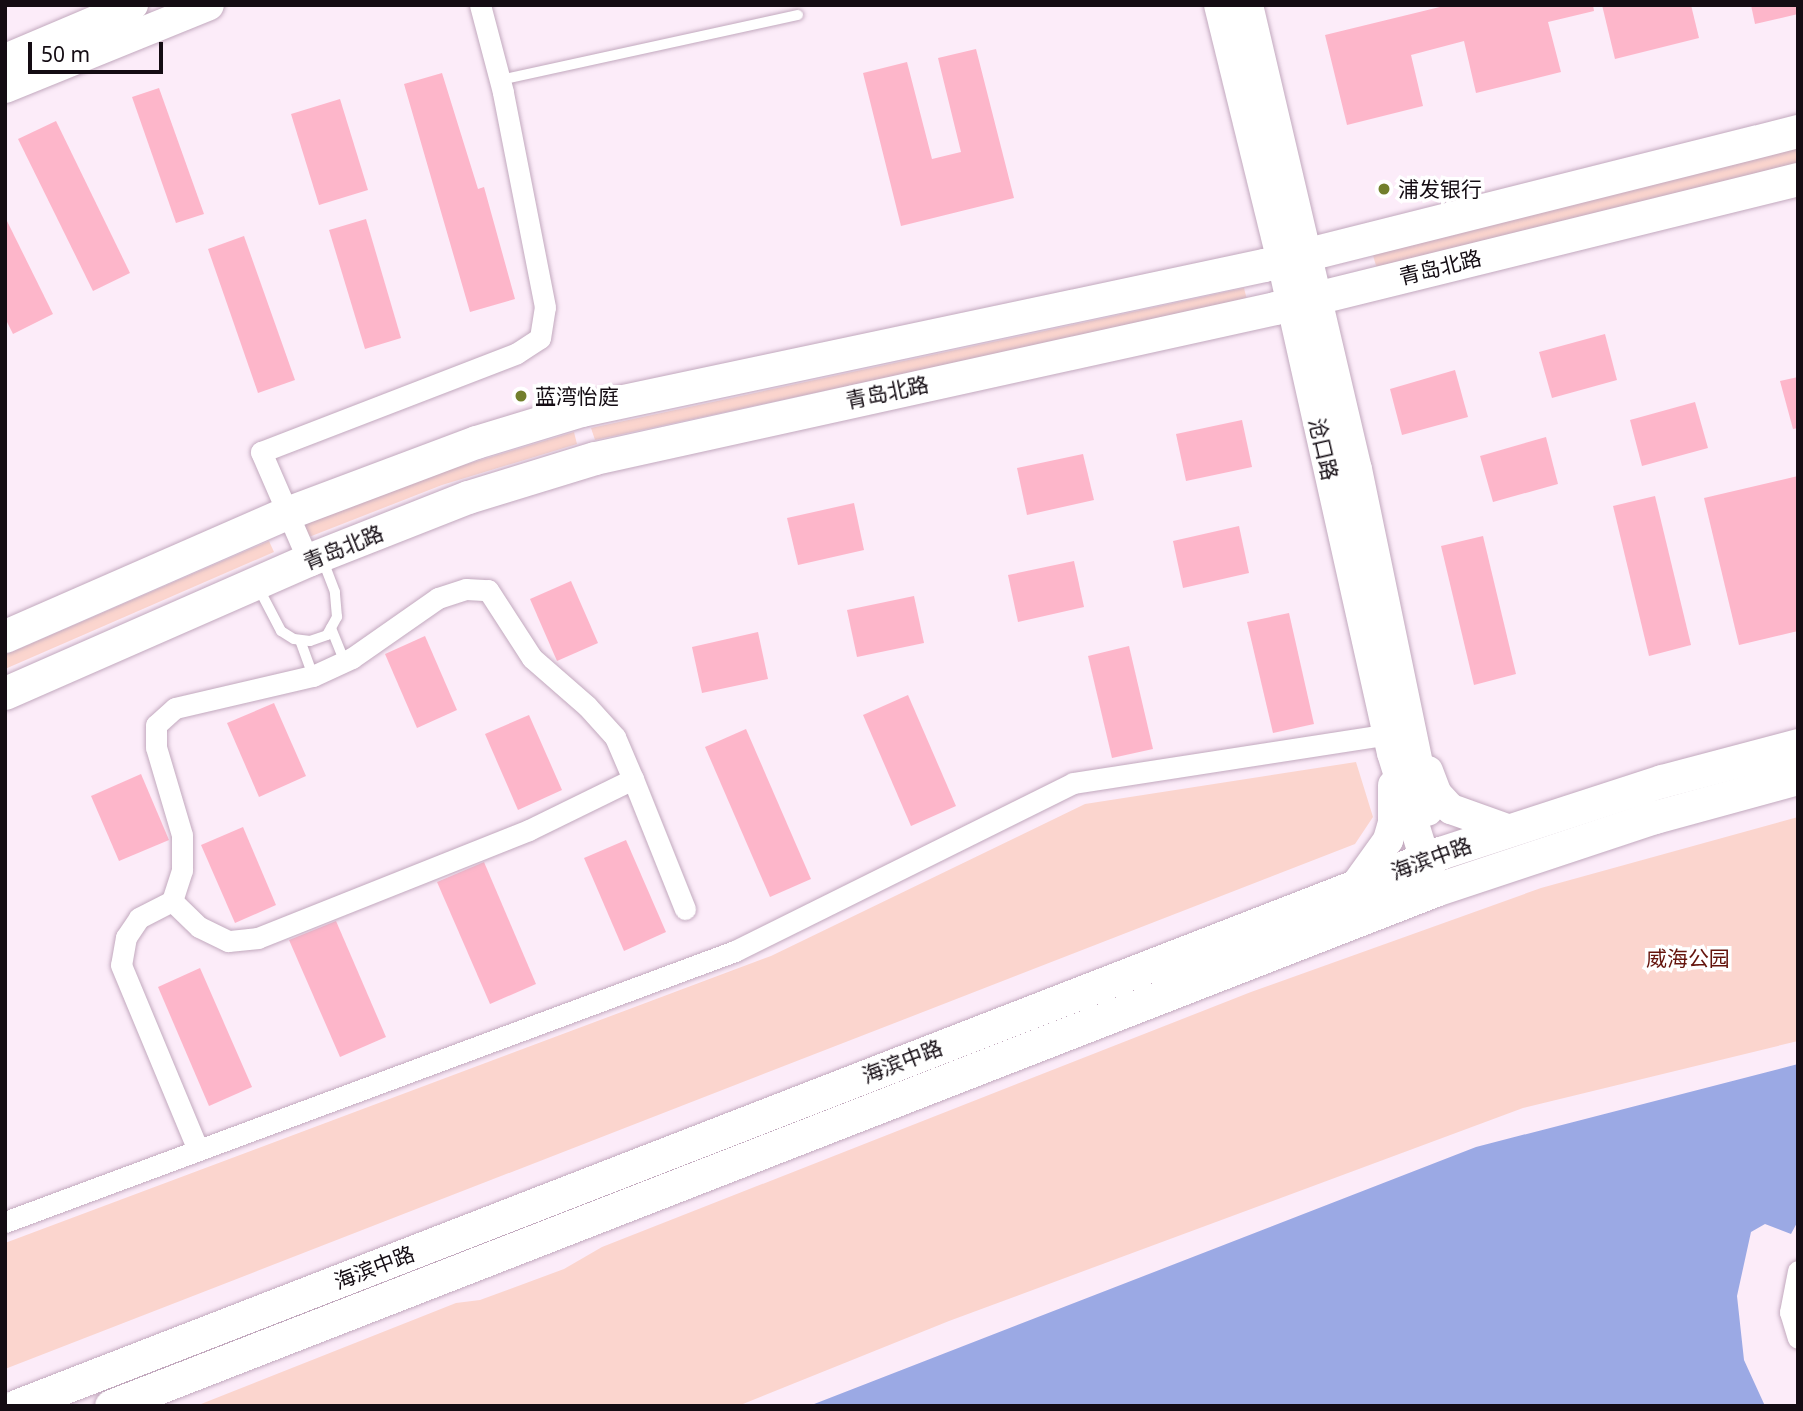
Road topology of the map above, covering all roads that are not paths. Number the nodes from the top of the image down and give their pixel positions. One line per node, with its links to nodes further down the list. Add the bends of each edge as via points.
1 (133, 5): 7 (main road)
2 (209, 5): 7 (main road)
3 (480, 5): 9 (street)
4 (1219, 5): 13 (main road, 沧口路)
5 (1248, 5): 13 (main road, 沧口路)
6 (798, 15): 9 (lane)
7 (105, 22): 8 (main road); 10 (main road)
8 (5, 60)
9 (500, 80): 15 (street, via 545,307 540,338 517,353 261,452)
10 (5, 88)
11 (1798, 131): 13 (main road, 青岛北路)
12 (1798, 179): 14 (main road, 青岛北路)
13 (1295, 258): 14 (main road, 沧口路); 15 (main road, 青岛北路, via 581,410 475,442)
14 (1305, 300): 16 (main road, 青岛北路, via 595,458 468,497); 24 (main road, 沧口路)
15 (287, 513): 16 (street); 19 (main road, 青岛北路)
16 (315, 558): 17 (main road, 青岛北路); 18 (lane, via 335,592 337,617)
17 (256, 583): 20 (lane, via 281,631); 23 (main road, 青岛北路)
18 (331, 628): 20 (lane, via 327,635); 21 (lane)
19 (5, 636)
20 (300, 640): 22 (lane)
21 (345, 662): 22 (street); 27 (street, via 438,598 466,589 488,590 532,658 615,737)
22 (313, 676): 32 (street, via 175,708 156,724 156,747 182,835 182,870)
23 (5, 693)
24 (1399, 744): 28 (main road, via 1451,809); 29 (main road, 沧口路, via 1421,785); 30 (main road, via 1388,840); 34 (street, via 1073,783 734,951)
25 (1798, 745): 28 (main road, 海滨中路, via 1662,781)
26 (1798, 778): 31 (main road, 海滨中路, via 1655,817)
27 (633, 779): 32 (street, via 528,830 258,938 228,941 199,927); 33 (street)
28 (1510, 830): 29 (main road, 海滨中路)
29 (1432, 856): 30 (main road, 海滨中路); 31 (main road, 沧口路)
30 (1355, 886): 38 (main road, 海滨中路)
31 (1442, 888): 39 (main road, 海滨中路)
32 (172, 901): 34 (street, via 139,918 126,937 121,965)
33 (685, 909)
34 (198, 1150): 35 (street)
35 (5, 1222)
36 (1798, 1271): 37 (street, via 1790,1312)
37 (1798, 1338)
38 (16, 1406)
39 (111, 1406)

